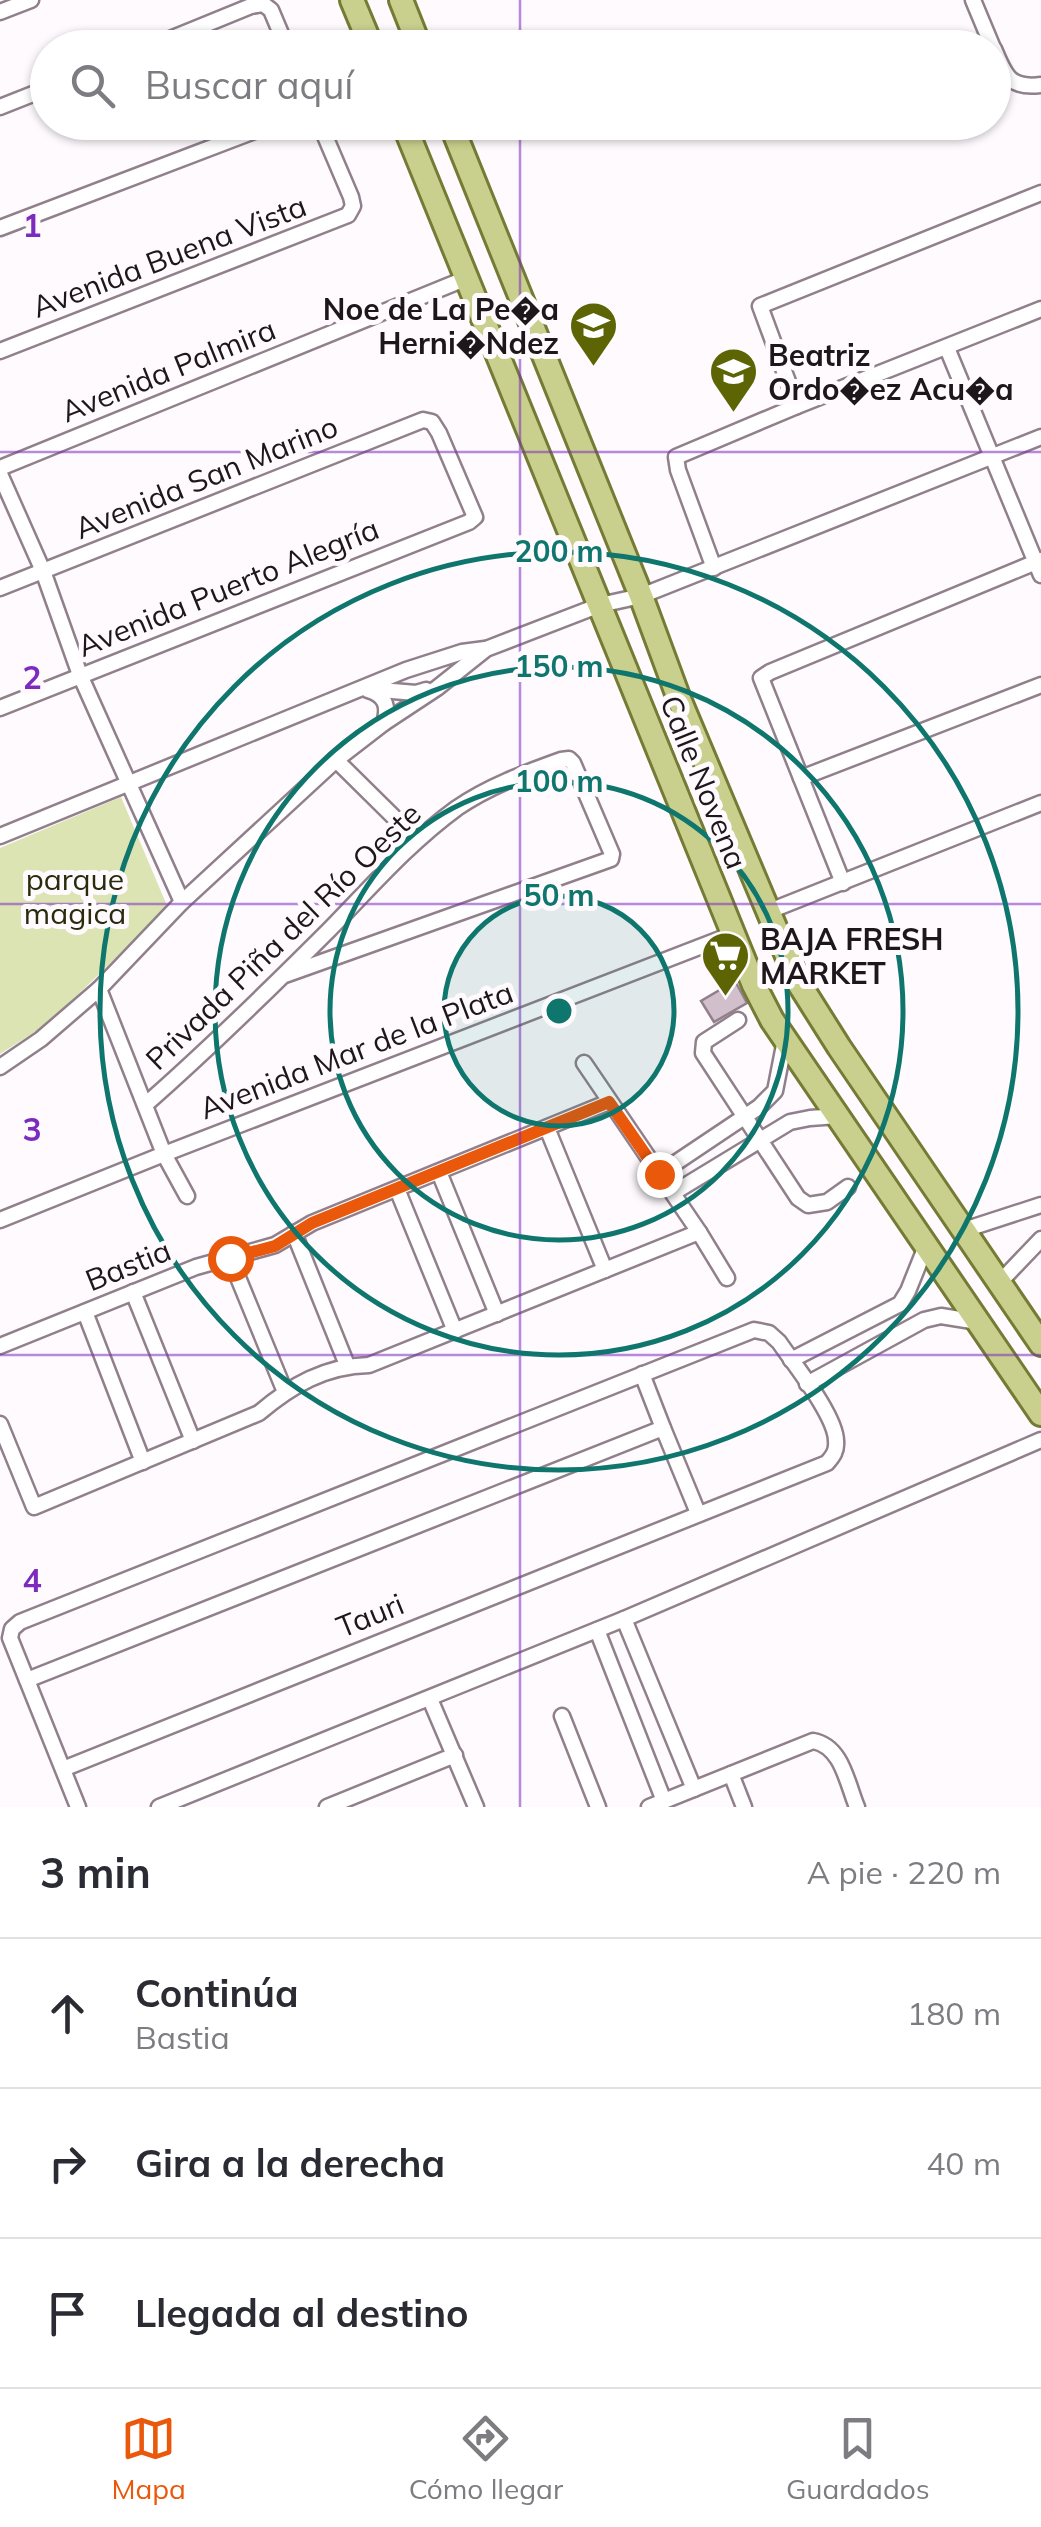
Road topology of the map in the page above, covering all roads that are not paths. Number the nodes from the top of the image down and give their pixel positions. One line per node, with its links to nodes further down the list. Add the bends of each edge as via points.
1 (32, 0): 5 (street)
2 (352, 0): 8 (main road)
3 (401, 0): 9 (main road)
4 (973, 0): 10 (street)
5 (0, 12)
6 (192, 30): 7 (street, via 263,4)
7 (279, 30)
8 (364, 30)
9 (413, 30)
10 (986, 30)
11 (1011, 80): 12 (street)
12 (1041, 84)
13 (30, 95): 14 (street)
14 (0, 107)
15 (231, 140): 20 (street)
16 (327, 140): 24 (street, Avenida Buena Vista, via 353,206 348,216)
17 (410, 140): 21 (main road, Calle Novena)
18 (457, 140): 34 (main road, Calle Novena)
19 (1041, 193): 25 (street, via 760,306)
20 (0, 228)
21 (467, 278): 29 (street, Avenida Palmira); 35 (main road, Calle Novena)
22 (1041, 309): 23 (street)
23 (947, 348): 25 (street); 28 (street)
24 (0, 351)
25 (797, 406): 31 (street, via 676,458)
26 (432, 422): 32 (street, Avenida San Marino, via 422,420); 37 (street, Avenida Puerto Alegría, via 475,517 469,522)
27 (1041, 437): 28 (street)
28 (992, 457): 30 (street); 31 (street)
29 (0, 471): 32 (street)
30 (1039, 566): 44 (street, via 760,678)
31 (714, 568): 34 (street)
32 (43, 571): 33 (street, Avenida San Marino); 37 (street)
33 (0, 588)
34 (641, 596): 35 (street); 51 (main road, Calle Novena)
35 (600, 605): 36 (street); 52 (main road, Calle Novena)
36 (486, 649): 39 (street); 40 (street)
37 (80, 675): 41 (street, Avenida Puerto Alegría); 45 (street)
38 (1041, 685): 44 (street)
39 (363, 688): 40 (street); 42 (street, via 385,700); 45 (street)
40 (436, 688): 42 (street)
41 (0, 708)
42 (384, 723): 43 (street)
43 (336, 760): 48 (street); 50 (street)
44 (801, 778): 49 (street)
45 (128, 783): 47 (street); 50 (street)
46 (1041, 803): 49 (street)
47 (0, 836)
48 (417, 840): 53 (street, Privada Piña del Río Oeste); 53 (street, Privada Piña del Río Oeste, via 503,781 568,759 612,854)
49 (843, 883): 51 (street)
50 (182, 902): 54 (street)
51 (767, 912): 74 (main road, Calle Novena, via 798,982)
52 (733, 934): 56 (main road, Calle Novena); 65 (street, Avenida Mar de la Plata)
53 (284, 975): 60 (street, Privada Piña del Río Oeste)
54 (99, 990): 58 (street); 60 (street)
55 (738, 1020): 62 (street, via 704,1042 703,1053)
56 (785, 1039): 61 (main road, Calle Novena); 62 (street, via 775,1091)
57 (584, 1063): 59 (street)
58 (0, 1067)
59 (609, 1102): 63 (street, Bastia); 67 (street)
60 (146, 1105): 65 (street)
61 (838, 1116): 64 (street, via 790,1122); 78 (main road, Calle Novena)
62 (746, 1117): 64 (street); 67 (street)
63 (548, 1128): 66 (street, Bastia); 80 (street)
64 (760, 1140): 69 (street, via 808,1205); 70 (street)
65 (164, 1154): 71 (street); 73 (street, Avenida Mar de la Plata)
66 (440, 1172): 68 (street, Bastia); 85 (street)
67 (659, 1174): 70 (street)
68 (397, 1188): 76 (street, Bastia); 88 (street)
69 (848, 1188)
70 (673, 1193): 75 (street)
71 (188, 1196)
72 (1041, 1206): 74 (street)
73 (0, 1220)
74 (964, 1230): 82 (main road, Calle Novena)
75 (699, 1232): 80 (street); 81 (street)
76 (294, 1233): 79 (street, Bastia, via 275,1246); 93 (street)
77 (1041, 1239): 82 (street)
78 (926, 1246): 86 (street, via 900,1304); 87 (main road, Calle Novena)
79 (230, 1258): 83 (street, Bastia); 96 (street)
80 (605, 1270): 85 (street)
81 (727, 1278)
82 (1000, 1282): 90 (main road, Calle Novena)
83 (134, 1292): 84 (street, Bastia); 101 (street)
84 (85, 1312): 91 (street, Bastia); 102 (street)
85 (498, 1314): 88 (street)
86 (877, 1316): 89 (street); 92 (street)
87 (978, 1322): 89 (street, via 941,1316); 97 (main road, Calle Novena)
88 (455, 1331): 93 (street, via 368,1364)
89 (890, 1339): 95 (street)
90 (1041, 1344)
91 (0, 1346)
92 (791, 1360): 94 (street, via 769,1333 754,1330); 95 (street)
93 (346, 1365): 96 (street)
94 (642, 1374): 99 (street); 106 (street, via 20,1622 10,1638)
95 (807, 1384): 103 (street, Tauri, via 832,1421 832,1458)
96 (284, 1392): 101 (street, via 260,1413)
97 (1041, 1414)
98 (0, 1424): 102 (street, via 34,1506)
99 (663, 1428): 103 (street); 106 (street)
100 (1041, 1440): 104 (street)
101 (193, 1441): 102 (street)
102 (143, 1462)
103 (698, 1513): 110 (street, Tauri)
104 (624, 1619): 105 (street); 112 (street)
105 (597, 1630): 107 (street); 113 (street)
106 (28, 1680): 110 (street)
107 (430, 1698): 109 (street); 115 (street)
108 (562, 1716): 118 (street)
109 (455, 1755): 116 (street); 117 (street)
110 (63, 1768): 114 (street)
111 (731, 1774): 112 (street); 120 (street); 121 (street, via 814,1741 826,1743)
112 (694, 1789): 113 (street)
113 (664, 1801): 119 (street)
114 (78, 1807)
115 (159, 1807)
116 (327, 1807)
117 (476, 1807)
118 (598, 1807)
119 (649, 1807)
120 (744, 1807)
121 (857, 1807)

